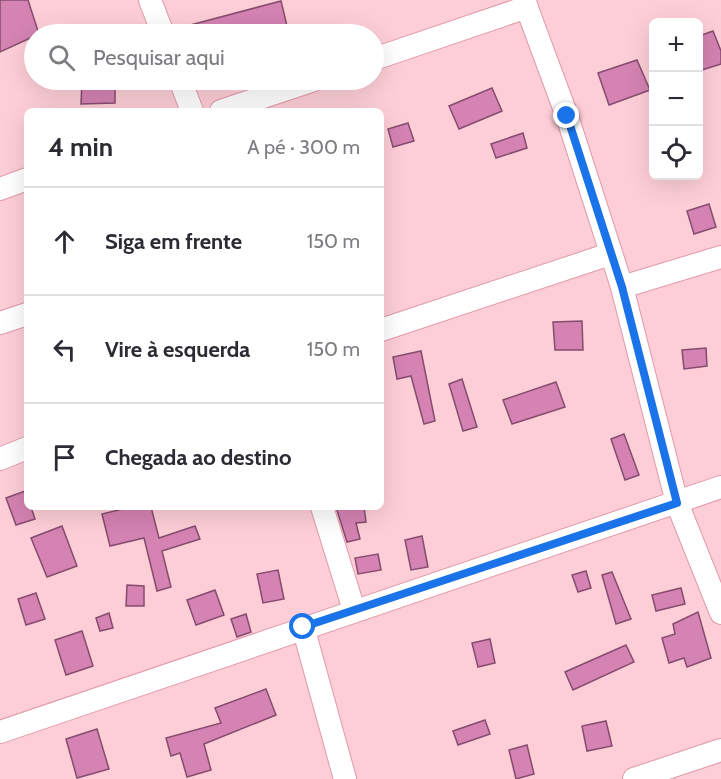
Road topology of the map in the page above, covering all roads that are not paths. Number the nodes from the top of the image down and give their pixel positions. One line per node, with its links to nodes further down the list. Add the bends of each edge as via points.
1 (150, 0): 3 (street)
2 (526, 3): 4 (street); 11 (street, via 567,116)
3 (159, 24)
4 (384, 55)
5 (184, 90): 7 (street)
6 (284, 90): 8 (street)
7 (191, 108)
8 (231, 108)
9 (24, 180): 10 (street)
10 (0, 189)
11 (610, 254): 13 (street); 16 (street)
12 (721, 257): 13 (street)
13 (622, 287): 20 (street)
14 (24, 315): 15 (street)
15 (0, 323)
16 (384, 329)
17 (24, 449): 18 (street)
18 (0, 459)
19 (721, 487): 20 (street)
20 (677, 503): 22 (street); 23 (street)
21 (323, 510): 22 (street)
22 (354, 610): 24 (street)
23 (721, 613)
24 (303, 627): 25 (street); 27 (street)
25 (0, 732)
26 (721, 750): 28 (street)
27 (345, 779)
28 (634, 779)

